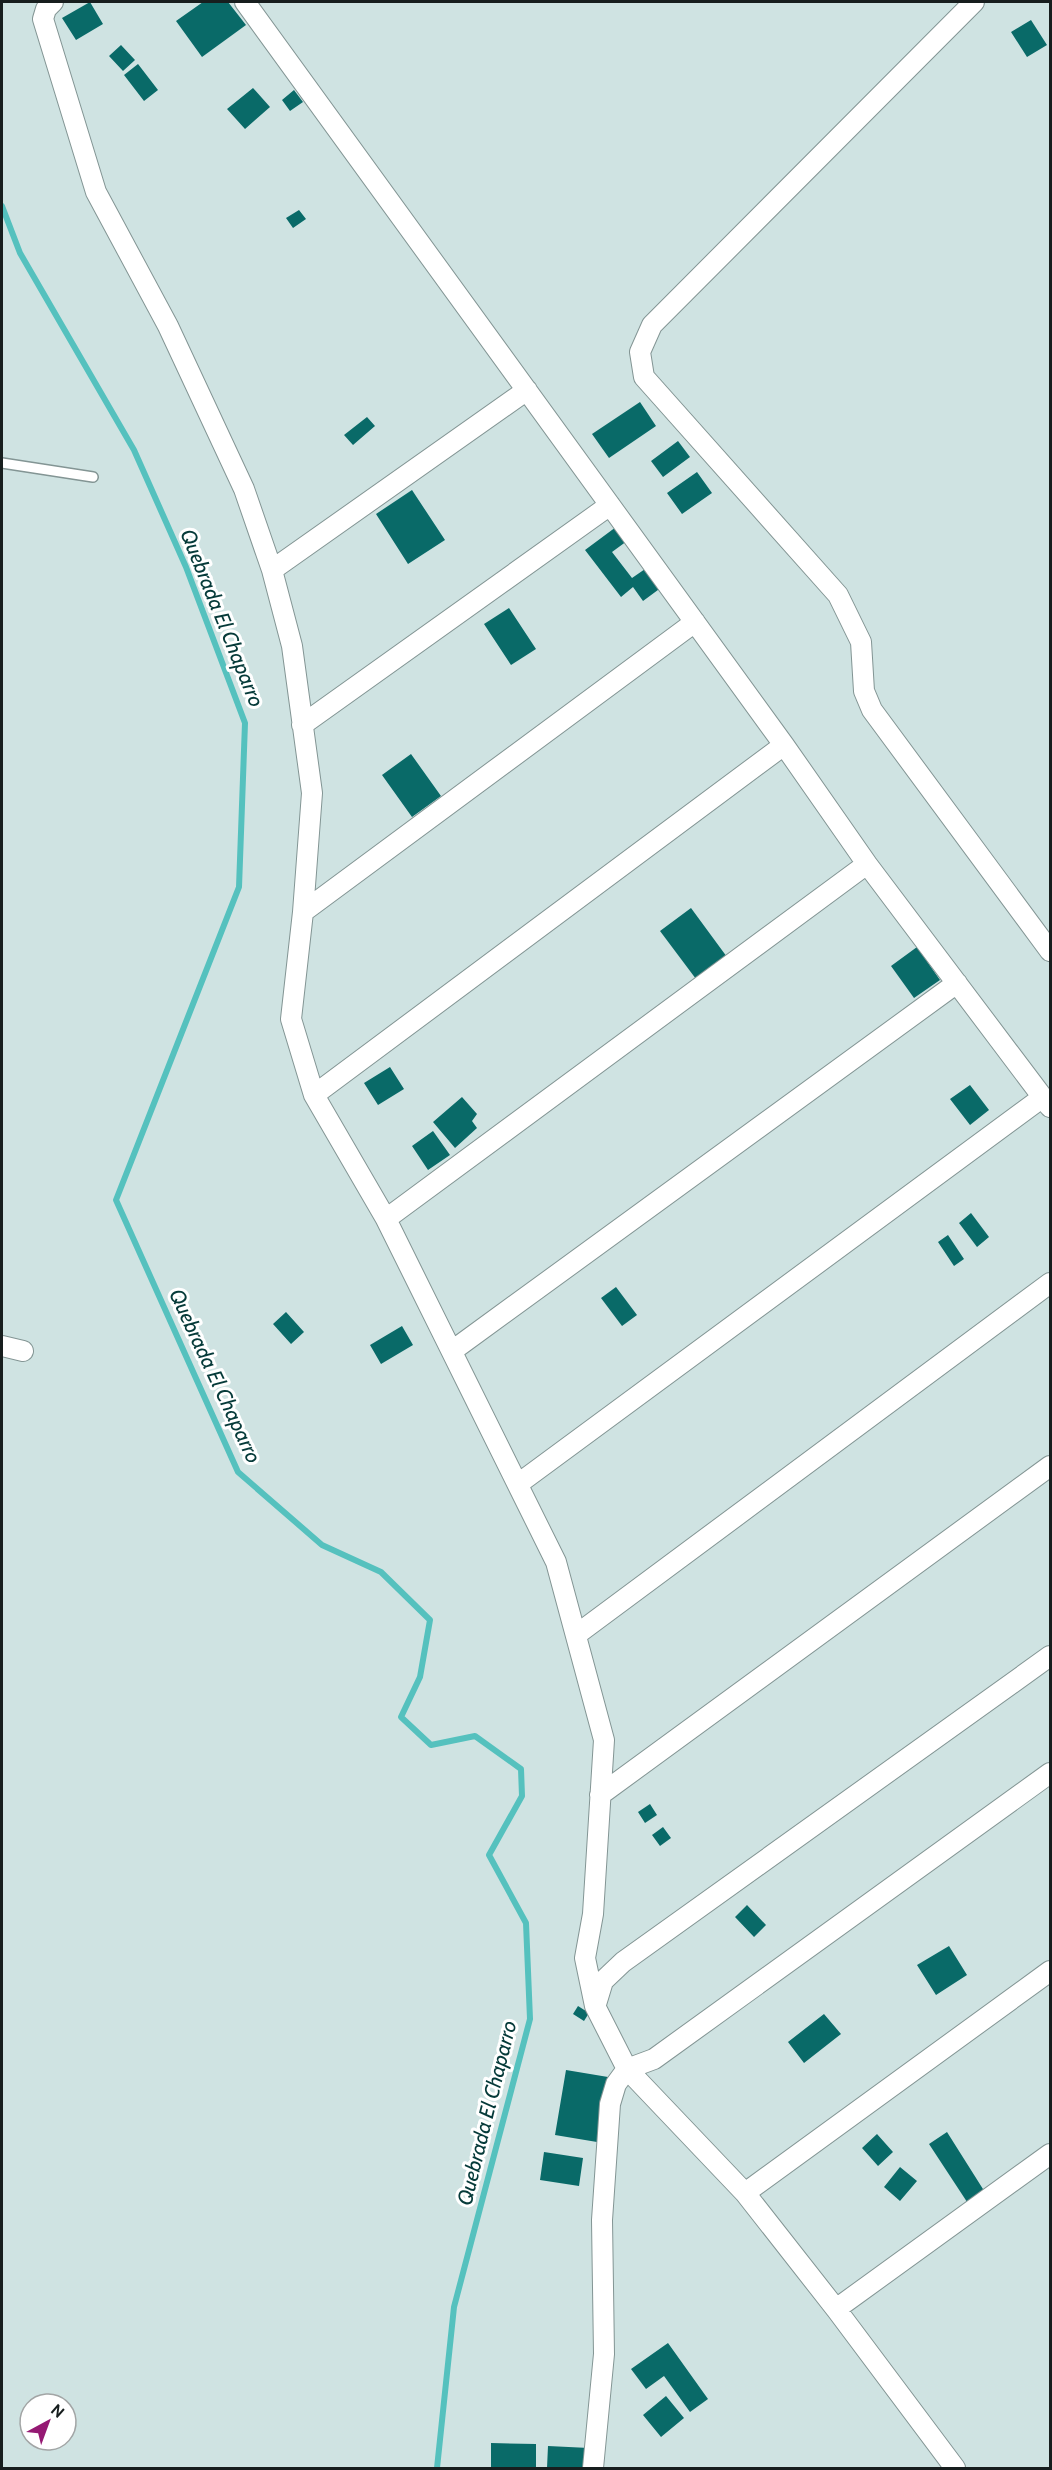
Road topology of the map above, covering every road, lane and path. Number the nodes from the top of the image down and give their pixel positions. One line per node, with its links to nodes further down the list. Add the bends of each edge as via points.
1 (52, 2): 8 (street, via 43,19 96,192 183,359 244,489)
2 (245, 2): 4 (street)
3 (974, 2): 14 (street, via 652,325 640,352 645,377 838,596 861,642 864,691 872,710)
4 (527, 390): 7 (street); 8 (street)
5 (2, 464): 6 (lane)
6 (93, 477)
7 (610, 505): 9 (street); 10 (street)
8 (272, 570): 10 (street, via 292,646)
9 (695, 622): 11 (street); 13 (street)
10 (302, 725): 13 (street, via 312,793)
11 (784, 745): 12 (street); 16 (street)
12 (867, 864): 15 (street); 18 (street)
13 (303, 912): 16 (street, via 291,1019)
14 (1050, 951)
15 (957, 983): 17 (street); 22 (street)
16 (314, 1095): 18 (street)
17 (1047, 1102): 24 (street)
18 (386, 1219): 22 (street)
19 (1050, 1283): 25 (street)
20 (2, 1346): 21 (street)
21 (23, 1351)
22 (452, 1351): 24 (street)
23 (1050, 1466): 28 (street)
24 (518, 1484): 25 (street, via 556,1562)
25 (576, 1635): 28 (street, via 604,1740)
26 (1050, 1656): 30 (street, via 623,1962 603,1981)
27 (1050, 1773): 31 (street, via 654,2059)
28 (600, 1795): 30 (street, via 593,1914 585,1958)
29 (1050, 1971): 33 (street)
30 (595, 2006): 31 (street)
31 (627, 2069): 33 (street); 35 (street, via 616,2084 610,2104 602,2220 604,2354)
32 (1050, 2154): 34 (street)
33 (746, 2193): 34 (street)
34 (836, 2309): 36 (street)
35 (593, 2469)
36 (955, 2469)

